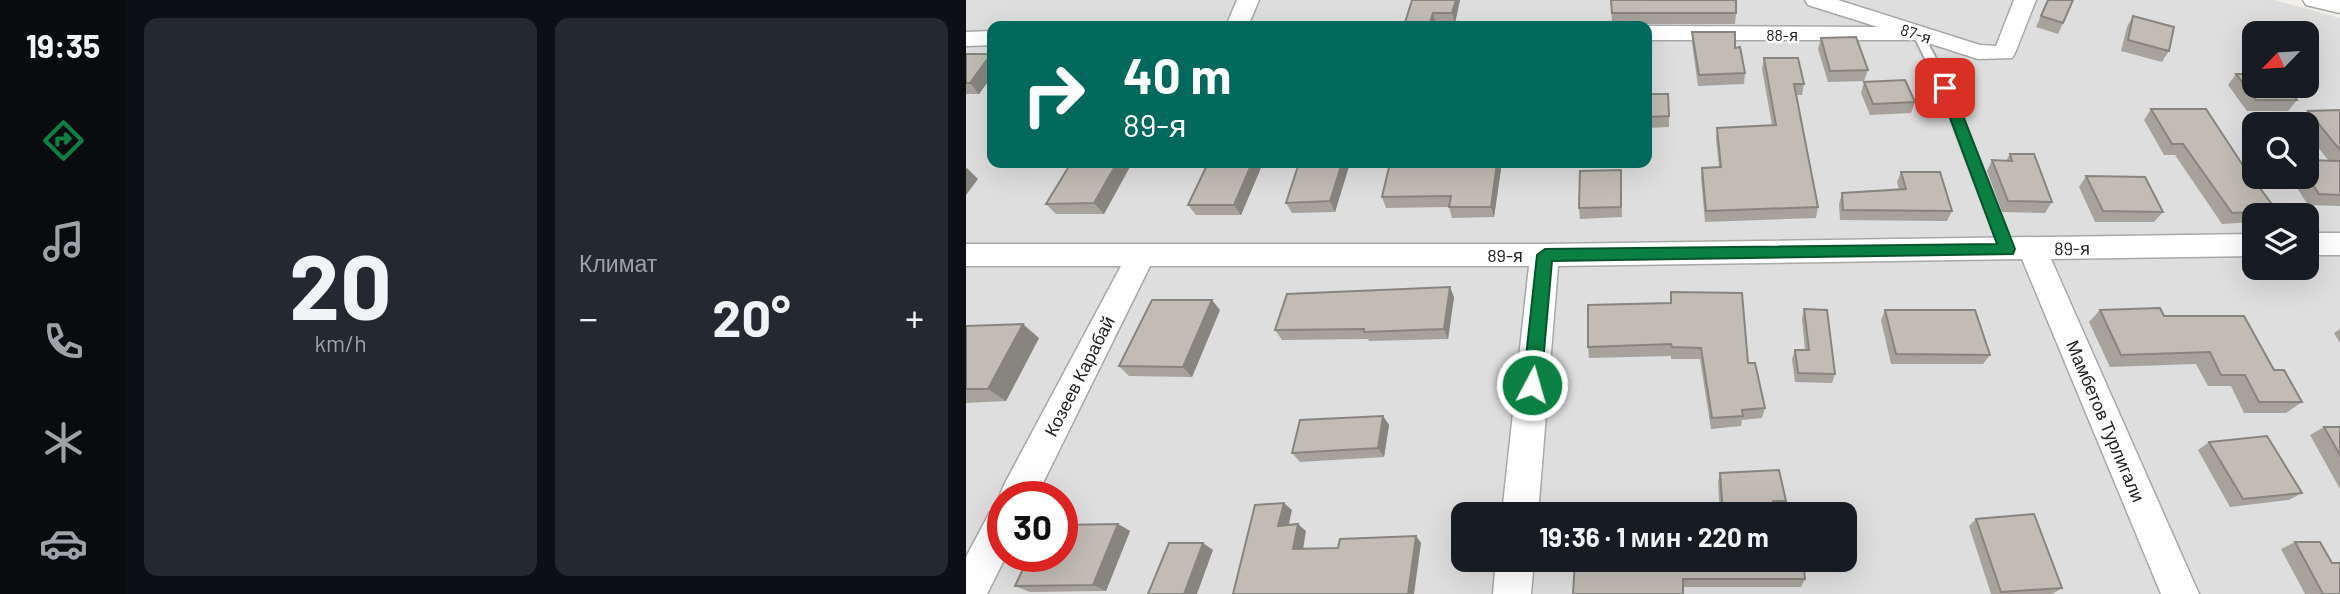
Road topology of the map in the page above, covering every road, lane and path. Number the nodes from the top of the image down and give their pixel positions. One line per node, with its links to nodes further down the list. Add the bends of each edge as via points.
1 (1248, 0): 6 (street)
2 (1816, 0): 8 (street, 87-я)
3 (2025, 0): 8 (street, 87-я, via 2004,53 1978,52)
4 (2314, 0): 5 (street)
5 (2340, 7)
6 (1239, 21)
7 (1652, 33): 8 (street, 88-я)
8 (1918, 34): 14 (lane)
9 (987, 38): 10 (street)
10 (966, 39)
11 (2319, 244): 12 (street)
12 (2340, 244)
13 (2242, 245): 14 (street, 89-я)
14 (2020, 249): 17 (street, 89-я); 24 (street, Мамбетов Турлигали)
15 (966, 255): 16 (street, 89-я)
16 (1141, 255): 17 (street, 89-я); 18 (street, Козеев Карабай)
17 (1545, 255): 19 (street)
18 (1025, 481)
19 (1521, 502)
20 (987, 556): 22 (street)
21 (1514, 572): 23 (street)
22 (967, 594)
23 (1512, 594)
24 (2180, 594)

